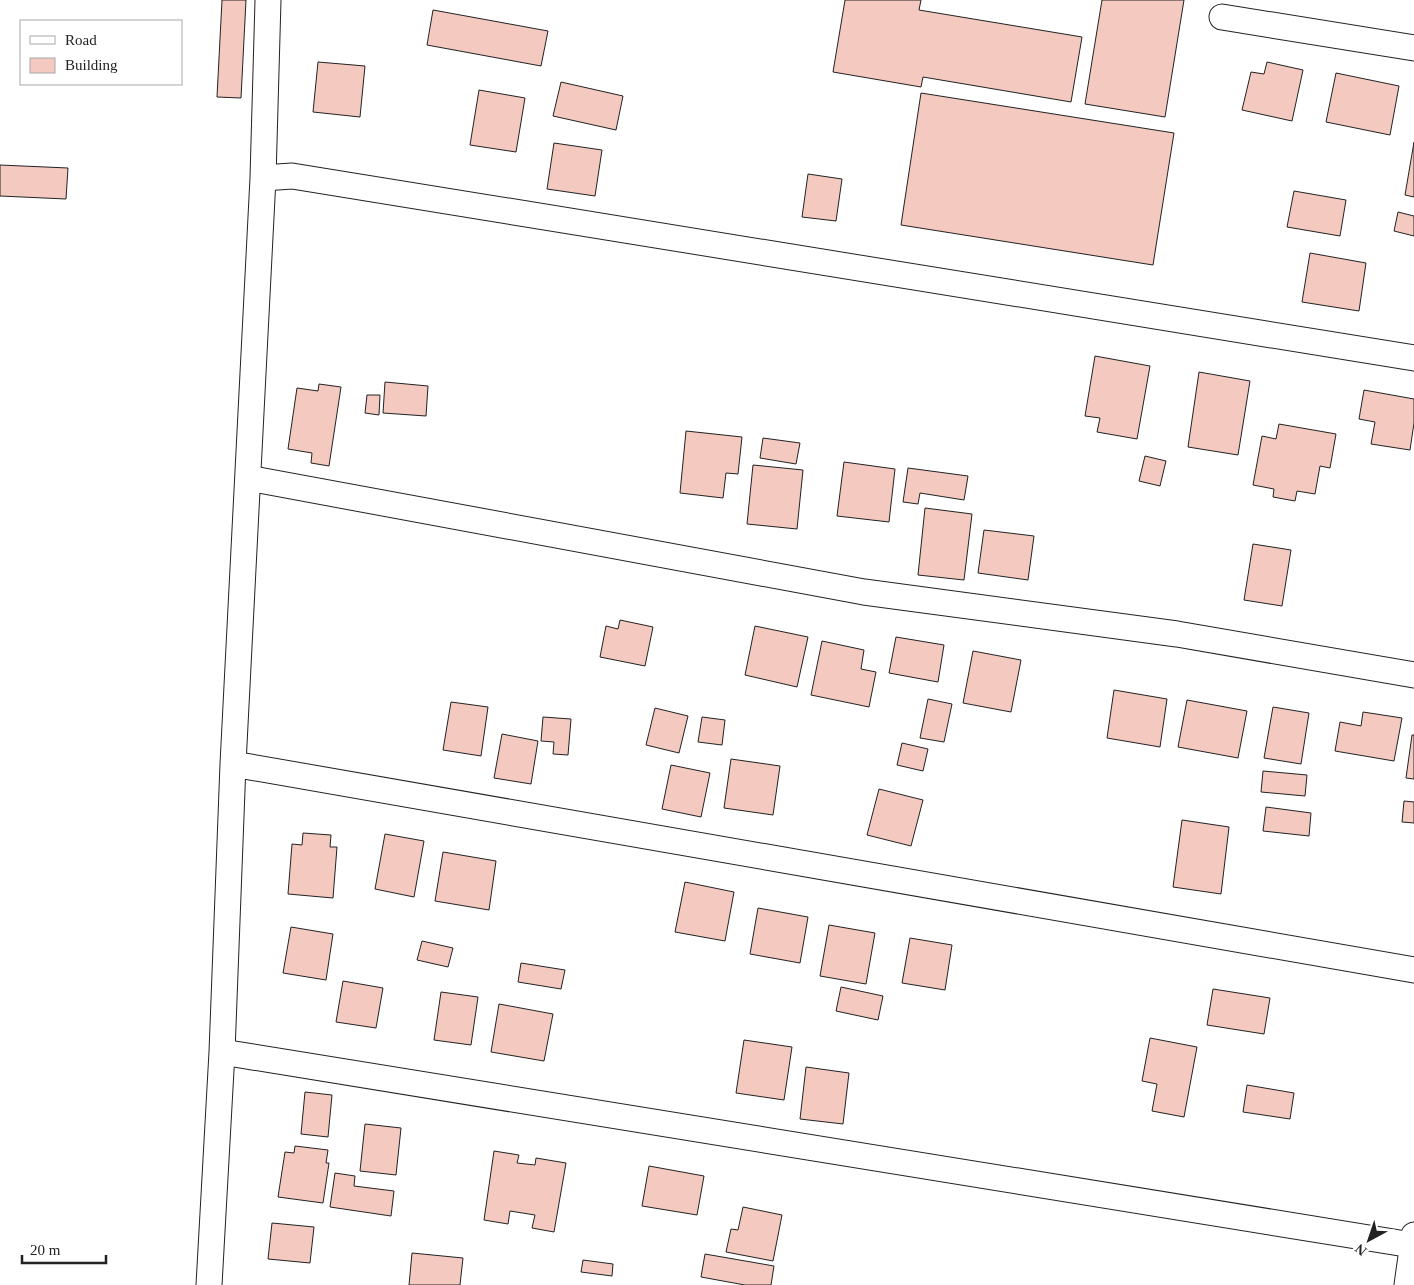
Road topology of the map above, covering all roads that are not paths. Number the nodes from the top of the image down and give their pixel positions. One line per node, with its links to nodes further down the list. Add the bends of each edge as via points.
1 (268, 0): 4 (street)
2 (1222, 17): 3 (street)
3 (1414, 48)
4 (263, 178): 5 (street, via 292,176); 6 (street)
5 (1414, 358)
6 (248, 478): 7 (street, via 864,592 1177,634); 8 (street)
7 (1414, 675)
8 (233, 764): 9 (street); 10 (street)
9 (1414, 970)
10 (222, 1052): 11 (street); 12 (street)
11 (1413, 1240): 13 (street)
12 (209, 1285)
13 (1406, 1285)

